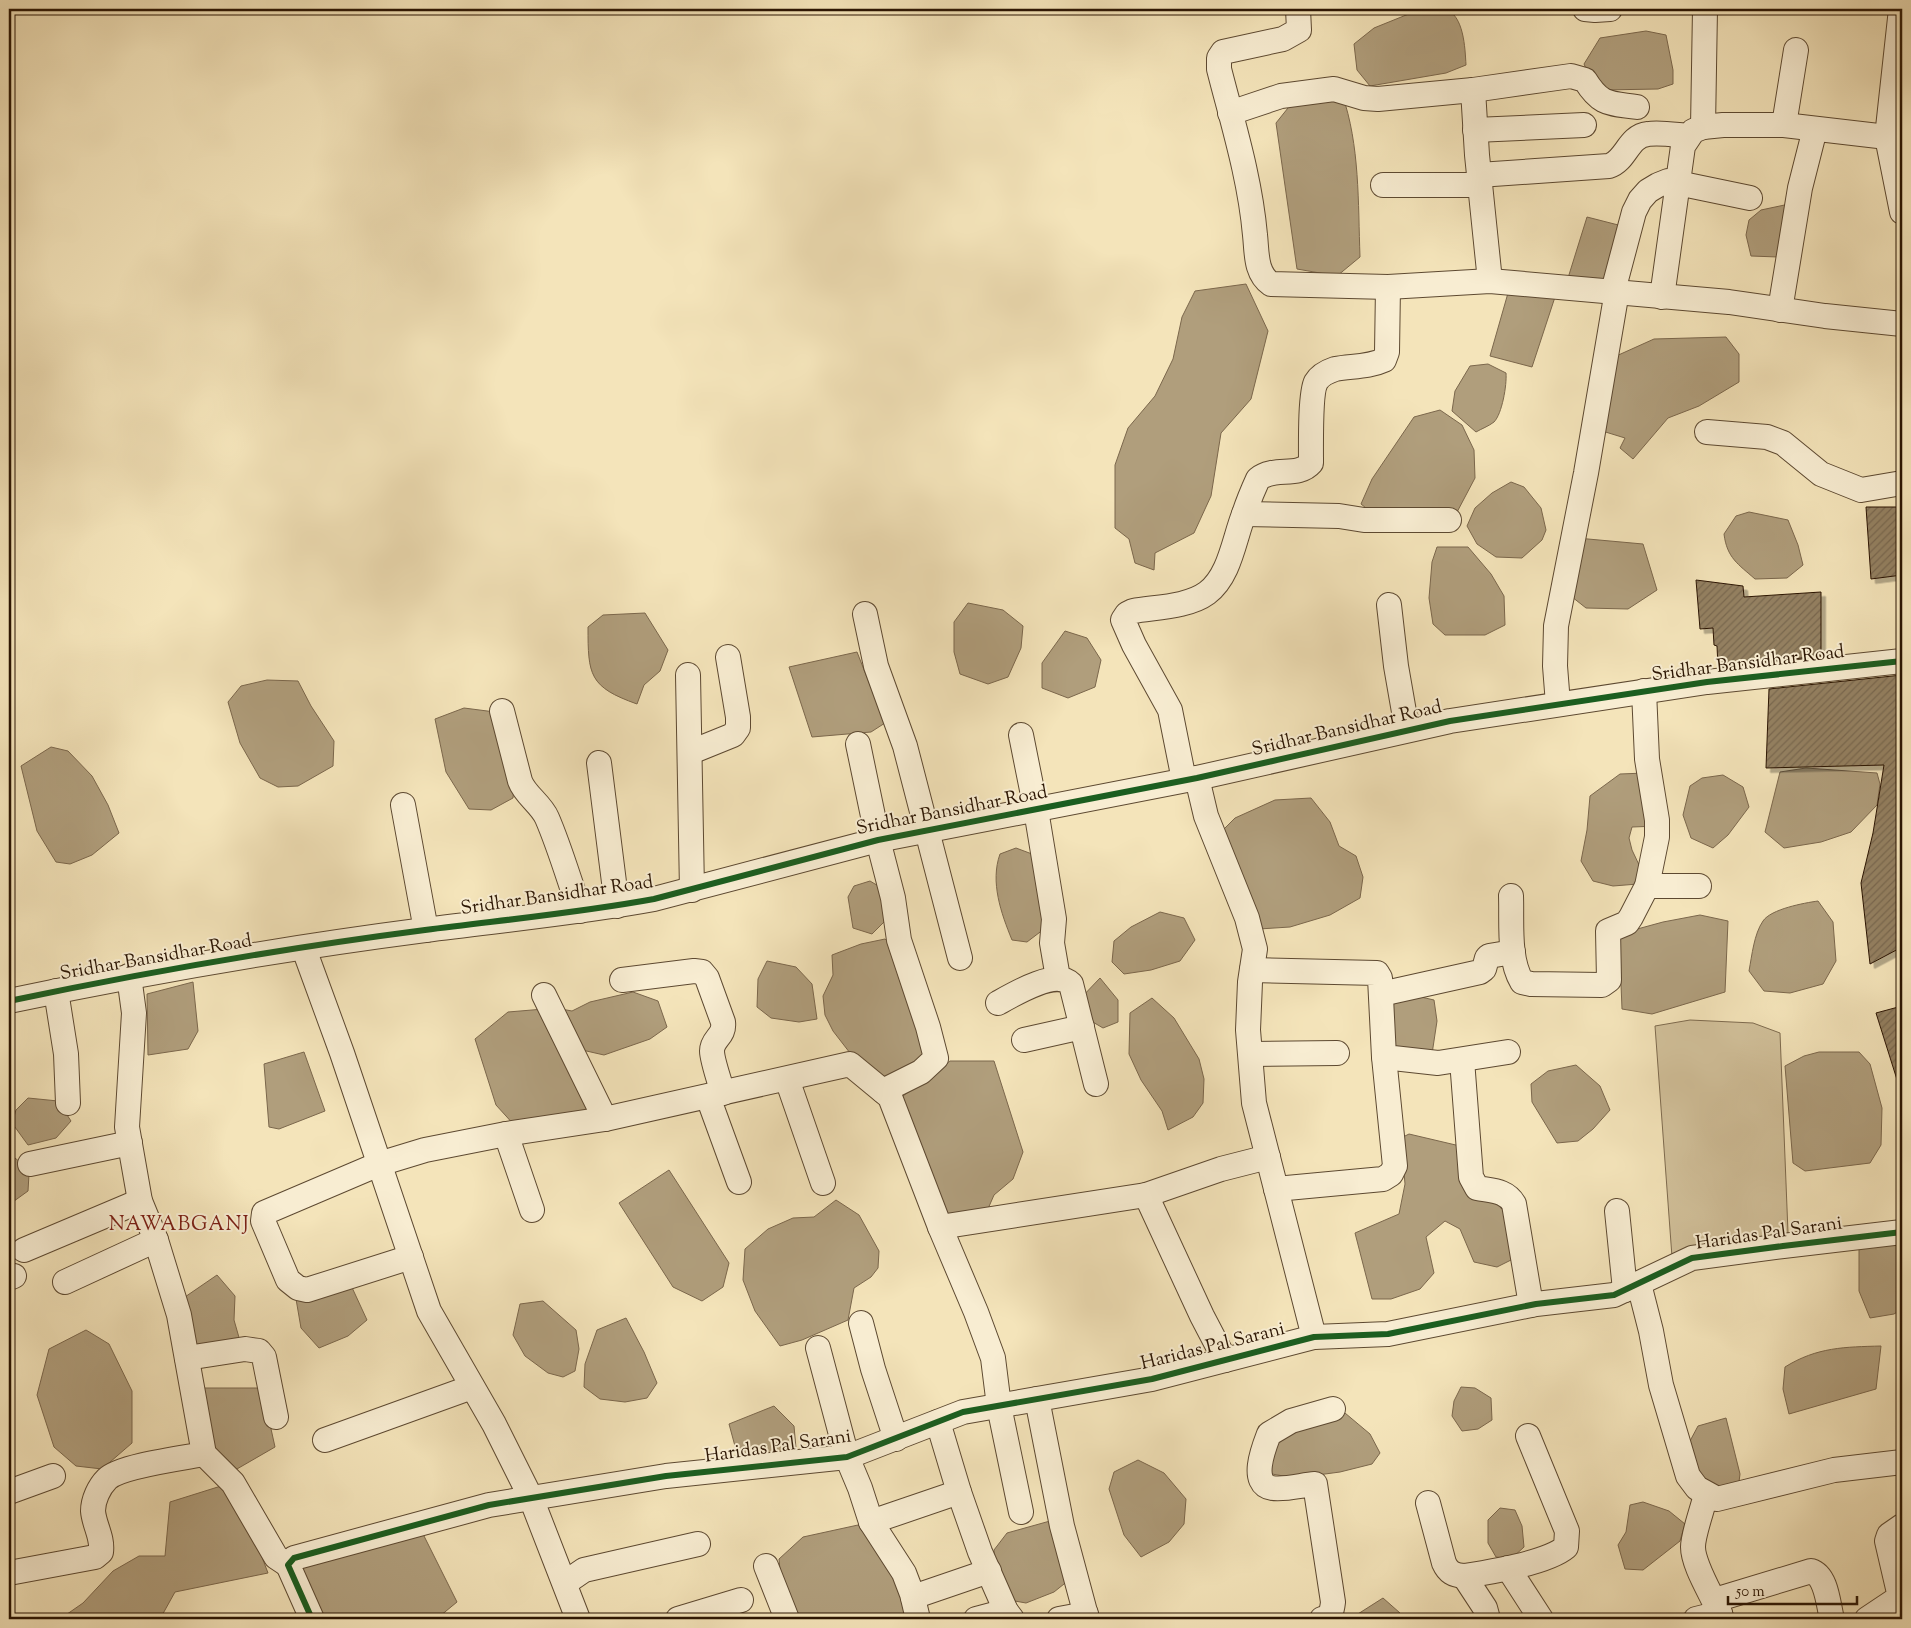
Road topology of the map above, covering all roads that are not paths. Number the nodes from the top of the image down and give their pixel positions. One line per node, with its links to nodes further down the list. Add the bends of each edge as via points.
1 (1298, 9): 9 (street, via 1299,30 1292,36 1223,52 1219,58)
2 (1585, 9): 3 (street)
3 (1610, 9)
4 (1705, 9): 14 (street)
5 (1901, 9): 15 (street)
6 (1796, 50): 11 (street)
7 (1473, 90): 8 (street, via 1571,76 1585,80 1600,99); 9 (street, via 1378,99 1334,89 1280,96); 13 (street)
8 (1637, 107)
9 (1230, 113): 22 (street, via 1252,201 1258,266 1265,280 1271,284)
10 (1584, 125): 13 (street)
11 (1784, 125): 12 (street); 14 (street)
12 (1815, 129): 15 (street); 25 (street, via 1800,188)
13 (1475, 130): 16 (street)
14 (1696, 131): 16 (street, via 1647,134 1630,144 1619,162 1609,166); 17 (street, via 1683,146)
15 (1887, 137): 20 (street)
16 (1480, 180): 18 (street); 21 (street)
17 (1678, 183): 19 (street); 23 (street, via 1668,181 1658,185 1640,200 1634,212); 24 (street)
18 (1383, 185)
19 (1750, 198)
20 (1902, 212)
21 (1490, 281): 22 (street); 23 (street)
22 (1388, 287): 29 (street, via 1387,352 1384,360 1376,364 1333,369 1316,382 1311,463 1299,471 1263,475 1258,479)
23 (1615, 291): 24 (street); 37 (street, via 1586,473 1556,626)
24 (1662, 297): 25 (street)
25 (1780, 310): 26 (street)
26 (1902, 324)
27 (1707, 432): 28 (street, via 1783,442 1821,474 1861,490)
28 (1902, 483)
29 (1244, 514): 30 (street); 44 (street, via 1226,566 1206,594 1182,603 1133,611 1123,620 1170,710)
30 (1449, 520)
31 (1389, 605): 39 (street)
32 (865, 614): 47 (street, via 876,666 905,746)
33 (728, 657): 42 (street, via 738,728 733,735)
34 (1902, 661): 36 (street, Sridhar Bansidhar Road)
35 (688, 675): 42 (street)
36 (1644, 691): 37 (street, Sridhar Bansidhar Road); 49 (street, via 1647,759 1657,820 1657,837)
37 (1558, 704): 39 (street, Sridhar Bansidhar Road)
38 (502, 711): 54 (street, via 520,781 547,818)
39 (1407, 729): 44 (street, Sridhar Bansidhar Road)
40 (1021, 735): 46 (street)
41 (858, 744): 48 (street)
42 (690, 752): 51 (street)
43 (599, 763): 53 (street)
44 (1191, 779): 46 (street, Sridhar Bansidhar Road); 59 (street, via 1247,918 1255,949)
45 (403, 805): 55 (street)
46 (1036, 810): 47 (street, Sridhar Bansidhar Road); 61 (street, via 1054,919 1052,943)
47 (926, 830): 48 (street, Sridhar Bansidhar Road); 58 (street)
48 (878, 840): 51 (street, Sridhar Bansidhar Road); 77 (street, via 893,898 899,940 936,1058 921,1072)
49 (1647, 886): 50 (street); 57 (street, via 1627,923 1608,931 1609,980 1605,984 1522,982)
50 (1699, 886)
51 (692, 890): 53 (street, Sridhar Bansidhar Road)
52 (1512, 896): 57 (street)
53 (617, 906): 54 (street, Sridhar Bansidhar Road)
54 (580, 910): 55 (street, Sridhar Bansidhar Road)
55 (426, 930): 56 (street, Sridhar Bansidhar Road)
56 (304, 948): 60 (street, Sridhar Bansidhar Road); 85 (street)
57 (1513, 952): 64 (street, via 1489,956 1480,972)
58 (960, 958)
59 (1252, 970): 64 (street, via 1377,973); 72 (street, via 1248,1030)
60 (129, 976): 63 (street, Sridhar Bansidhar Road); 82 (street, via 134,1013 127,1127)
61 (1058, 978): 67 (street, via 1024,988); 68 (street, via 1071,984)
62 (622, 980): 78 (street, via 694,971 702,972 707,978 724,1028 712,1050)
63 (56, 991): 66 (street, Sridhar Bansidhar Road); 79 (street, via 66,1054)
64 (1381, 994): 73 (street)
65 (544, 995): 80 (street)
66 (9, 1002)
67 (998, 1003)
68 (1082, 1027): 69 (street); 76 (street)
69 (1024, 1040)
70 (1508, 1052): 74 (street)
71 (1337, 1053): 72 (street)
72 (1251, 1054): 83 (street, via 1254,1103)
73 (1384, 1057): 74 (street, via 1438,1063); 88 (street, via 1395,1166 1391,1174 1383,1179)
74 (1462, 1060): 100 (street, via 1471,1177 1477,1188 1504,1193 1514,1204)
75 (787, 1079): 77 (street, via 850,1064); 78 (street); 87 (street)
76 (1096, 1084)
77 (883, 1091): 93 (street, via 890,1096)
78 (715, 1095): 80 (street); 86 (street)
79 (68, 1103)
80 (605, 1119): 81 (street)
81 (506, 1134): 85 (street, via 425,1150); 91 (street)
82 (130, 1143): 84 (street); 90 (street)
83 (1268, 1157): 88 (street); 89 (street, via 1221,1169)
84 (30, 1164)
85 (379, 1164): 97 (street); 97 (street, via 272,1208 264,1213 263,1221 288,1280 298,1288 307,1290)
86 (739, 1182)
87 (823, 1183)
88 (1276, 1189): 102 (street)
89 (1146, 1195): 93 (street); 105 (street)
90 (140, 1201): 95 (street); 96 (street)
91 (532, 1210)
92 (1617, 1211): 99 (street)
93 (940, 1227): 108 (street, via 994,1358)
94 (1902, 1232): 99 (street, Haridas Pal Sarani, via 1692,1258)
95 (156, 1240): 98 (street); 104 (street, via 179,1315)
96 (24, 1250)
97 (411, 1257): 106 (street, via 429,1311)
98 (65, 1282)
99 (1632, 1287): 100 (street, Haridas Pal Sarani, via 1614,1295); 121 (street, via 1651,1331 1661,1385 1688,1476)
100 (1530, 1305): 102 (street, Haridas Pal Sarani, via 1388,1334)
101 (861, 1323): 113 (street)
102 (1314, 1337): 105 (street, Haridas Pal Sarani)
103 (818, 1348): 116 (street)
104 (187, 1358): 110 (street, via 245,1349 259,1351 264,1357); 115 (street)
105 (1225, 1360): 107 (street, Haridas Pal Sarani, via 1152,1379)
106 (472, 1387): 114 (street); 122 (street)
107 (1037, 1400): 108 (street, Haridas Pal Sarani); 141 (street, via 1062,1526)
108 (999, 1406): 111 (street, Haridas Pal Sarani, via 963,1412); 124 (street)
109 (1333, 1409): 147 (street, via 1291,1421 1269,1434 1261,1458 1260,1478 1265,1486 1273,1489 1315,1484 1332,1602 1332,1612)
110 (276, 1417)
111 (938, 1422): 113 (street, Haridas Pal Sarani); 120 (street)
112 (1528, 1436): 130 (street, via 1567,1531 1566,1547 1559,1553)
113 (896, 1439): 116 (street, Haridas Pal Sarani)
114 (325, 1440)
115 (204, 1454): 128 (street, via 233,1483 276,1557); 132 (street, via 125,1470 107,1479 96,1495 93,1511 102,1543 101,1552 95,1557)
116 (846, 1457): 122 (street, Haridas Pal Sarani, via 666,1476); 125 (street)
117 (1902, 1462): 121 (street, via 1834,1470 1716,1499)
118 (53, 1476): 119 (street)
119 (9, 1492)
120 (959, 1492): 125 (street); 131 (street)
121 (1706, 1494): 138 (street, via 1693,1546 1702,1576)
122 (531, 1498): 128 (street, Haridas Pal Sarani, via 489,1505 322,1550 294,1558); 134 (street)
123 (1428, 1503): 133 (street, via 1448,1571 1455,1576)
124 (1021, 1512)
125 (871, 1522): 137 (street, via 904,1573)
126 (1902, 1526): 135 (street, via 1889,1535 1887,1541)
127 (698, 1544): 134 (street, via 584,1570)
128 (288, 1565): 140 (street)
129 (766, 1566): 144 (street)
130 (1508, 1568): 133 (street); 149 (street)
131 (988, 1571): 137 (street); 139 (street)
132 (9, 1573)
133 (1464, 1576): 148 (street, via 1485,1608)
134 (565, 1583): 142 (street)
135 (1901, 1597): 152 (street)
136 (741, 1600): 143 (street)
137 (916, 1608)
138 (1719, 1611): 150 (street); 151 (street, via 1811,1571 1818,1573 1822,1580)
139 (1009, 1615): 145 (street)
140 (305, 1617)
141 (1087, 1617): 146 (street)
142 (578, 1619)
143 (678, 1619)
144 (787, 1619)
145 (976, 1619)
146 (1059, 1619)
147 (1322, 1619)
148 (1488, 1619)
149 (1541, 1619)
150 (1696, 1619)
151 (1832, 1619)
152 (1867, 1619)

